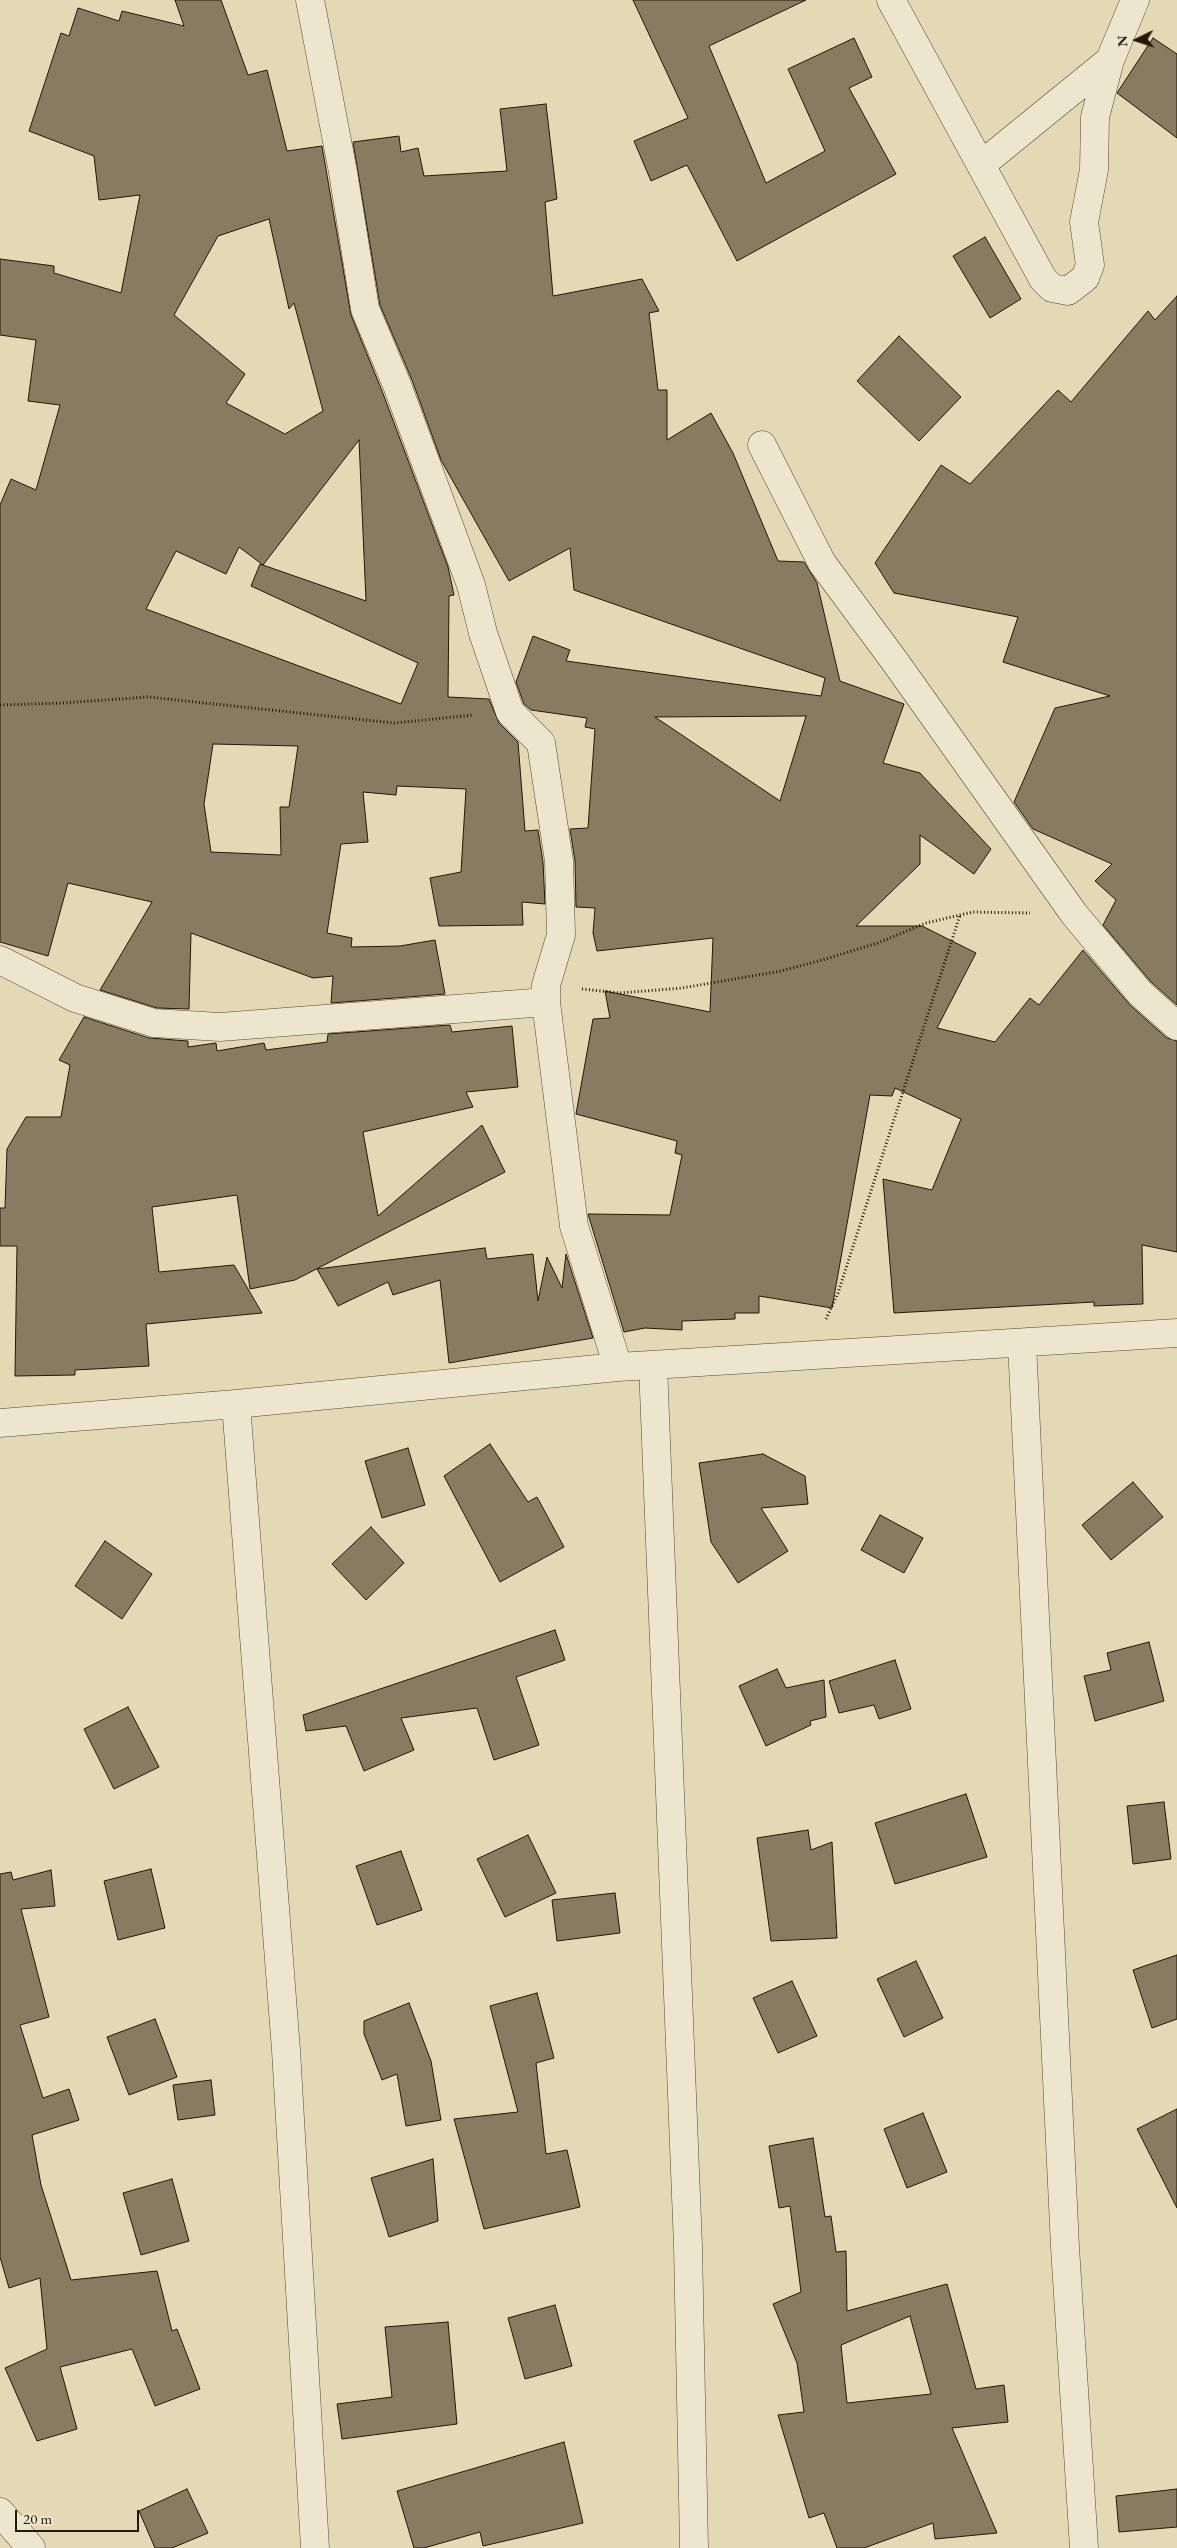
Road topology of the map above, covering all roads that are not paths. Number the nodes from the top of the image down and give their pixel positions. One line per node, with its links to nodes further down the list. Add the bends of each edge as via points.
1 (310, 0): 8 (street, via 344,172 366,309 471,585 483,633 510,712 541,743 559,861 561,935)
2 (890, 0): 5 (street)
3 (1135, 0): 4 (street)
4 (1110, 60): 5 (street); 5 (street, via 1095,117 1094,170 1084,222 1090,265 1085,278 1068,291 1052,288 1043,279)
5 (981, 165)
6 (762, 445): 9 (street, via 822,563 1074,914 1140,993)
7 (0, 960): 8 (street, via 75,998 154,1023 220,1027)
8 (546, 994): 13 (street, via 574,1226)
9 (1177, 1026)
10 (1177, 1333): 11 (street)
11 (1022, 1343): 12 (street); 20 (street, via 1066,2257)
12 (653, 1365): 13 (street); 19 (street, via 688,2246)
13 (618, 1367): 14 (street)
14 (236, 1404): 15 (street); 18 (street, via 286,2050)
15 (0, 1423)
16 (0, 2512): 17 (street)
17 (31, 2548)
18 (315, 2548)
19 (694, 2548)
20 (1084, 2548)

